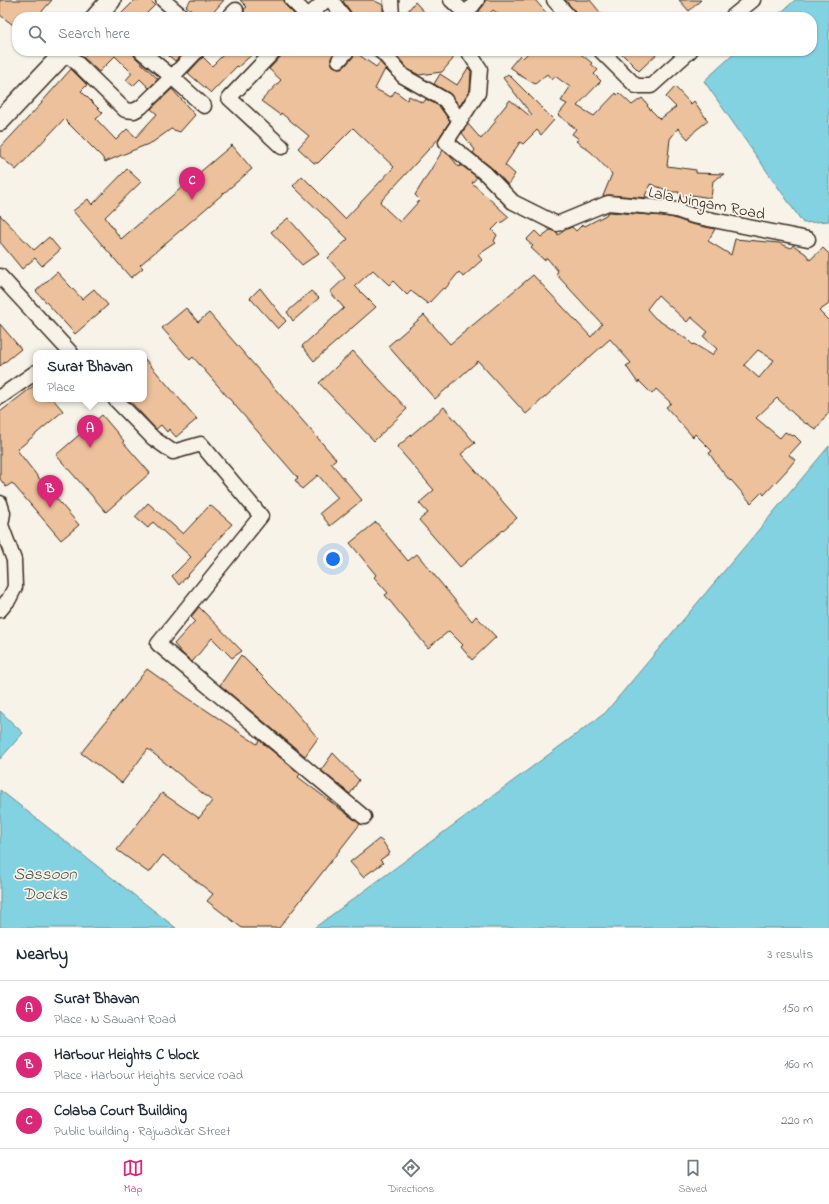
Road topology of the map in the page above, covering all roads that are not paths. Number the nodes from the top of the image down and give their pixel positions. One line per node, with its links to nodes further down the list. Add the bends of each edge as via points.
1 (111, 0): 11 (main road)
2 (163, 0): 12 (street)
3 (292, 0): 13 (street)
4 (326, 0): 14 (street)
5 (331, 0): 15 (street)
6 (391, 0): 16 (street)
7 (451, 0): 17 (street)
8 (477, 0): 18 (street)
9 (554, 0): 19 (street)
10 (753, 0): 20 (street)
11 (100, 12)
12 (177, 12)
13 (304, 12)
14 (312, 12)
15 (340, 12)
16 (392, 12)
17 (462, 12)
18 (467, 12)
19 (565, 12)
20 (738, 12)
21 (61, 56): 32 (main road)
22 (69, 56): 30 (street, via 125,110 134,111 141,107)
23 (147, 56): 30 (street)
24 (192, 56): 30 (street)
25 (269, 56): 34 (street, via 229,98)
26 (386, 56): 33 (street, via 403,76 445,100)
27 (471, 56): 33 (street, Lala Ningam Road, via 480,69 478,93)
28 (606, 56): 29 (street, via 636,86 651,86)
29 (684, 56)
30 (172, 77): 31 (street)
31 (204, 106)
32 (0, 121)
33 (460, 121): 35 (street, Lala Ningam Road, via 446,142 486,174 513,202 557,224 608,203 676,210 693,216)
34 (282, 147)
35 (808, 239)
36 (0, 276): 37 (street)
37 (65, 350)
38 (33, 374): 39 (street)
39 (0, 397)
40 (119, 402): 44 (street, via 153,438 173,452 201,444 261,516 158,644)
41 (0, 503): 42 (street, via 3,513)
42 (0, 525): 43 (street, via 14,560 15,587)
43 (0, 610)
44 (364, 818)

